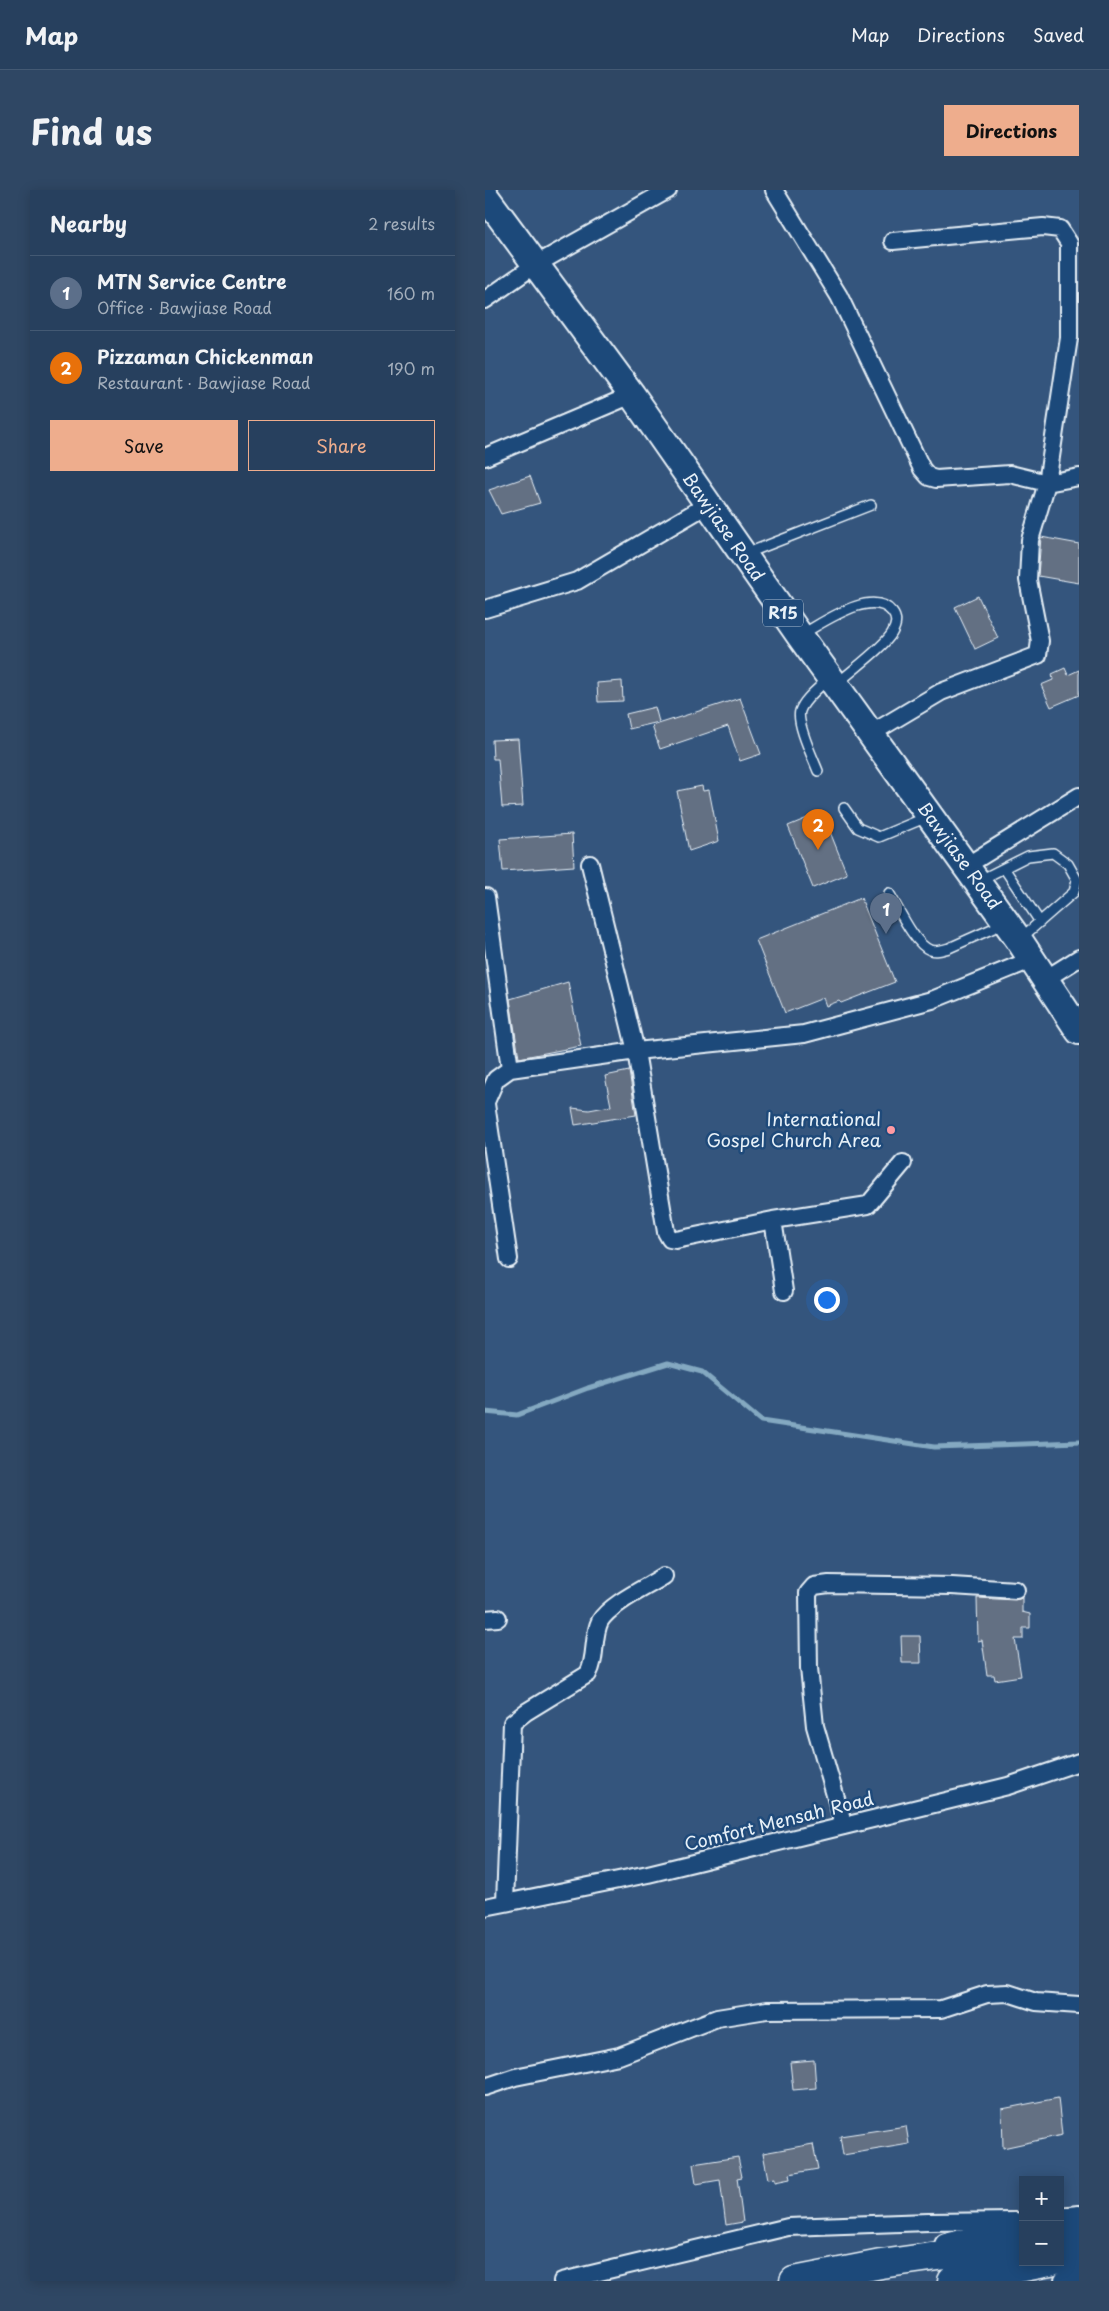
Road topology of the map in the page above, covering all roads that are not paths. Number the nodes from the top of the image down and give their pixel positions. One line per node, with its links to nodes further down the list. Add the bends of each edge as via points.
1 (668, 190): 5 (street)
2 (774, 190): 10 (street, via 839,296 922,469 929,477 1011,474)
3 (485, 196): 5 (main road, Bawjiase Road / R15)
4 (893, 241): 10 (street, via 1043,227 1060,229 1069,243 1069,338)
5 (535, 265): 6 (street); 7 (main road, Bawjiase Road / R15)
6 (485, 300)
7 (631, 395): 8 (street); 11 (main road, Bawjiase Road / R15)
8 (485, 457)
9 (1079, 477): 10 (street)
10 (1047, 483): 17 (street, via 1030,540 1028,580 1040,641 1038,655 941,692)
11 (707, 505): 13 (main road, Bawjiase Road / R15); 14 (street, via 577,581)
12 (871, 505): 13 (lane)
13 (743, 556): 15 (main road, Bawjiase Road / R15)
14 (485, 609)
15 (799, 636): 16 (main road, Bawjiase Road / R15); 16 (lane, via 859,604 873,602 889,608 895,615 896,624 891,635)
16 (833, 681): 17 (main road, Bawjiase Road / R15); 18 (lane, via 803,705 799,713 799,722)
17 (872, 734): 21 (main road, Bawjiase Road / R15)
18 (818, 771)
19 (1079, 796): 24 (street)
20 (844, 808): 21 (lane, via 857,828 879,837)
21 (929, 816): 24 (main road, Bawjiase Road / R15)
22 (590, 864): 31 (street)
23 (1004, 868): 24 (lane); 27 (lane); 27 (lane, via 1028,856 1053,853 1068,864 1077,880 1074,892)
24 (972, 874): 28 (main road, Bawjiase Road / R15)
25 (889, 893): 28 (lane, via 915,938 929,950)
26 (486, 897): 32 (street)
27 (1040, 922): 28 (lane)
28 (1025, 951): 29 (street); 30 (main road, Bawjiase Road / R15); 31 (street, via 933,1000 814,1032)
29 (1079, 958)
30 (1079, 1030)
31 (636, 1051): 32 (street); 35 (street, via 666,1232 670,1239)
32 (510, 1069): 33 (street, via 496,1079)
33 (485, 1104): 36 (street)
34 (903, 1163): 35 (street, via 869,1205)
35 (773, 1220): 37 (street)
36 (509, 1259)
37 (784, 1291)
38 (664, 1576): 42 (street, via 611,1609 600,1622 588,1674 512,1723)
39 (1016, 1590): 41 (street, via 829,1584 814,1586 808,1593 809,1668 815,1726)
40 (1079, 1762): 41 (street, Comfort Mensah Road, via 1008,1786)
41 (844, 1826): 42 (street, Comfort Mensah Road, via 648,1874)
42 (505, 1902): 43 (street, Comfort Mensah Road)
43 (485, 1906)
44 (1079, 2005): 45 (street, via 1036,2002 1008,1993 987,1994 941,2009 767,2010 717,2018 619,2056 515,2077)
45 (485, 2087)
46 (1079, 2217): 47 (main road)
47 (1064, 2219)
48 (1019, 2221): 58 (street, via 788,2228)
49 (1019, 2227): 55 (main road)
50 (1079, 2236): 51 (highway)
51 (1064, 2238)
52 (1019, 2245): 55 (highway)
53 (1079, 2257): 54 (highway)
54 (1064, 2259)
55 (881, 2264): 59 (highway)
56 (1029, 2266): 60 (highway)
57 (1079, 2279): 61 (main road)
58 (562, 2281)
59 (795, 2281)
60 (952, 2281)
61 (1066, 2281)

